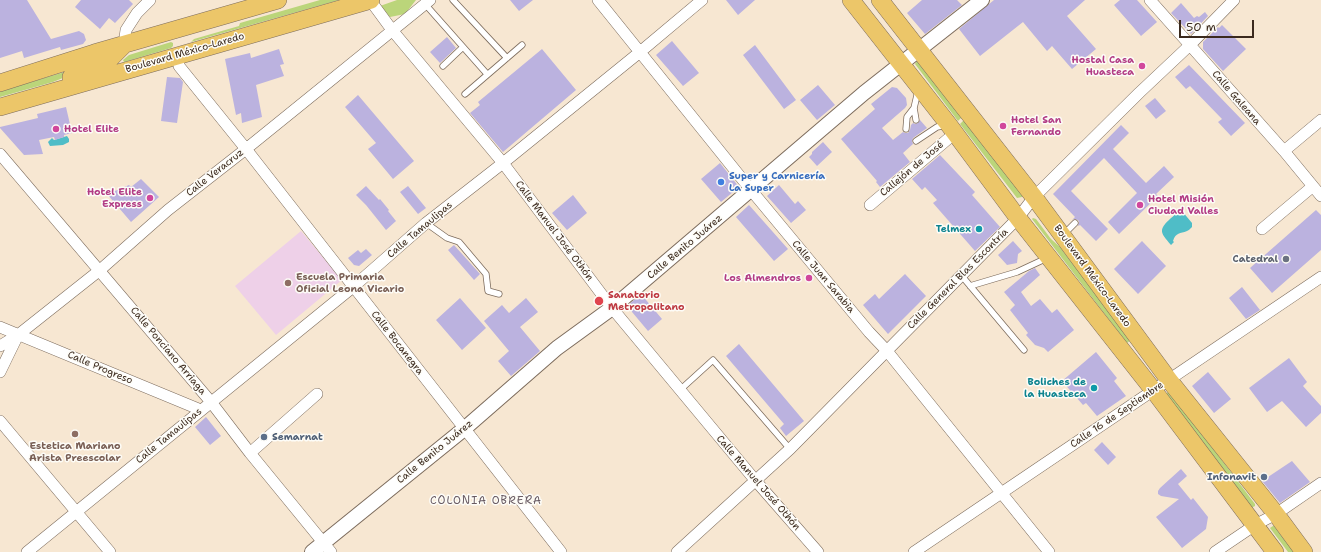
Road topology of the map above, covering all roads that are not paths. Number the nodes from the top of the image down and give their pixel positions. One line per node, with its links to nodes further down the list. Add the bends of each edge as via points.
1 (150, 0): 15 (street, via 136,13 126,30)
2 (370, 0): 14 (street, Calle Manuel José Othón); 21 (main road, Boulevard México-Laredo)
3 (453, 0): 22 (lane)
4 (598, 0): 20 (street, Calle Juan Sarabia)
5 (702, 0): 20 (street, Calle Tamaulipas)
6 (852, 0): 23 (main road, Boulevard México-Laredo)
7 (880, 0): 19 (main road, Boulevard México-Laredo)
8 (982, 0): 19 (street, Calle Benito Juárez)
9 (1150, 0): 17 (street, Calle Galeana)
10 (1234, 0): 17 (street, Calle General Blas Escontría)
11 (268, 1): 13 (main road)
12 (427, 2): 14 (street, Calle Veracruz); 18 (lane)
13 (189, 26): 15 (main road); 21 (main road)
14 (392, 30): 37 (street, Calle Veracruz); 40 (street, Calle Manuel José Othón)
15 (124, 45): 26 (main road); 29 (main road, via 107,62 58,82)
16 (522, 45): 22 (lane)
17 (1190, 45): 38 (street, Calle Galeana); 44 (street, Calle General Blas Escontría)
18 (464, 47): 24 (lane); 25 (lane)
19 (918, 50): 23 (street, Calle Benito Juárez); 44 (main road, Boulevard México-Laredo)
20 (640, 52): 40 (street, Calle Tamaulipas); 42 (street, Calle Juan Sarabia)
21 (178, 56): 29 (main road, Boulevard México-Laredo); 37 (street, Calle Bocanegra, via 179,66)
22 (507, 58): 25 (lane)
23 (901, 64): 27 (main road, Boulevard México-Laredo); 42 (street, Calle Benito Juárez)
24 (443, 66)
25 (487, 74): 28 (lane)
26 (0, 83)
27 (919, 87): 31 (lane); 35 (main road, Boulevard México-Laredo)
28 (465, 94)
29 (36, 96): 30 (main road, Boulevard México-Laredo)
30 (0, 107)
31 (914, 108): 32 (lane); 34 (lane, via 907,117)
32 (916, 120)
33 (1321, 120): 38 (street)
34 (906, 129)
35 (952, 129): 36 (lane, via 937,127); 45 (street, Callejón de José); 46 (main road, Boulevard México-Laredo)
36 (916, 142)
37 (246, 149): 52 (street, Calle Veracruz, via 168,210); 56 (street, Calle Bocanegra)
38 (1284, 152): 41 (street, Calle Galeana)
39 (0, 154): 52 (street, Calle Ponciano Arriaga)
40 (503, 163): 47 (street, Calle Tamaulipas); 58 (street, Calle Manuel José Othón)
41 (1312, 187): 43 (street, Calle Galeana); 49 (street)
42 (751, 190): 58 (street, Calle Benito Juárez); 63 (street, Calle Juan Sarabia)
43 (1321, 196)
44 (1034, 197): 46 (street, Calle General Blas Escontría); 50 (main road, Boulevard México-Laredo)
45 (870, 205)
46 (1018, 218): 51 (main road, Boulevard México-Laredo); 53 (street, Calle General Blas Escontría)
47 (426, 223): 56 (street, Calle Tamaulipas); 57 (lane, via 448,238 459,242 486,274 488,291)
48 (1075, 223): 50 (lane)
49 (1262, 229)
50 (1062, 235): 65 (main road, Boulevard México-Laredo)
51 (1050, 257): 55 (lane, via 1017,272); 67 (main road, Boulevard México-Laredo)
52 (100, 270): 60 (street, Calle Veracruz); 69 (street, Calle Ponciano Arriaga)
53 (961, 275): 55 (lane); 63 (street, Calle General Blas Escontría)
54 (1321, 278): 65 (street, Calle 16 de Septiembre)
55 (970, 286): 62 (lane)
56 (353, 287): 69 (street, Calle Tamaulipas); 72 (street, Calle Bocanegra)
57 (499, 294)
58 (612, 308): 66 (street, Calle Manuel José Othón); 72 (street, Calle Benito Juárez, via 557,348)
59 (0, 327): 60 (street, Calle Progreso)
60 (19, 334): 61 (street, Calle Veracruz); 64 (street); 70 (street, Calle Progreso)
61 (0, 346)
62 (1024, 350)
63 (887, 351): 73 (street, Calle General Blas Escontría); 77 (street, Calle Juan Sarabia)
64 (0, 372)
65 (1169, 380): 67 (street, Calle 16 de Septiembre); 79 (main road, Boulevard México-Laredo)
66 (680, 390): 73 (lane, via 713,360); 75 (street, Calle Manuel José Othón)
67 (1154, 391): 77 (street, Calle 16 de Septiembre); 80 (main road, Boulevard México-Laredo)
68 (317, 394): 74 (street)
69 (211, 402): 70 (street, Calle Tamaulipas); 74 (street, Calle Ponciano Arriaga)
70 (201, 410): 78 (street, Calle Tamaulipas)
71 (0, 421): 78 (street)
72 (464, 429): 81 (street, Calle Benito Juárez); 85 (street, Calle Bocanegra)
73 (790, 448): 75 (street, Calle General Blas Escontría)
74 (250, 453): 81 (street, Calle Ponciano Arriaga)
75 (755, 480): 86 (street, Calle General Blas Escontría); 87 (street, Calle Manuel José Othón)
76 (1321, 483): 79 (street)
77 (1001, 494): 88 (street, Calle 16 de Septiembre); 89 (street, Calle Juan Sarabia)
78 (76, 511): 82 (street, Calle Tamaulipas); 83 (street)
79 (1276, 514): 80 (street); 92 (main road, Boulevard México-Laredo)
80 (1255, 525): 90 (street); 91 (main road, Boulevard México-Laredo)
81 (327, 547): 84 (street, Calle Benito Juárez)
82 (26, 552)
83 (110, 552)
84 (312, 552)
85 (561, 552)
86 (677, 552)
87 (818, 552)
88 (914, 552)
89 (1049, 552)
90 (1215, 552)
91 (1275, 552)
92 (1304, 552)

